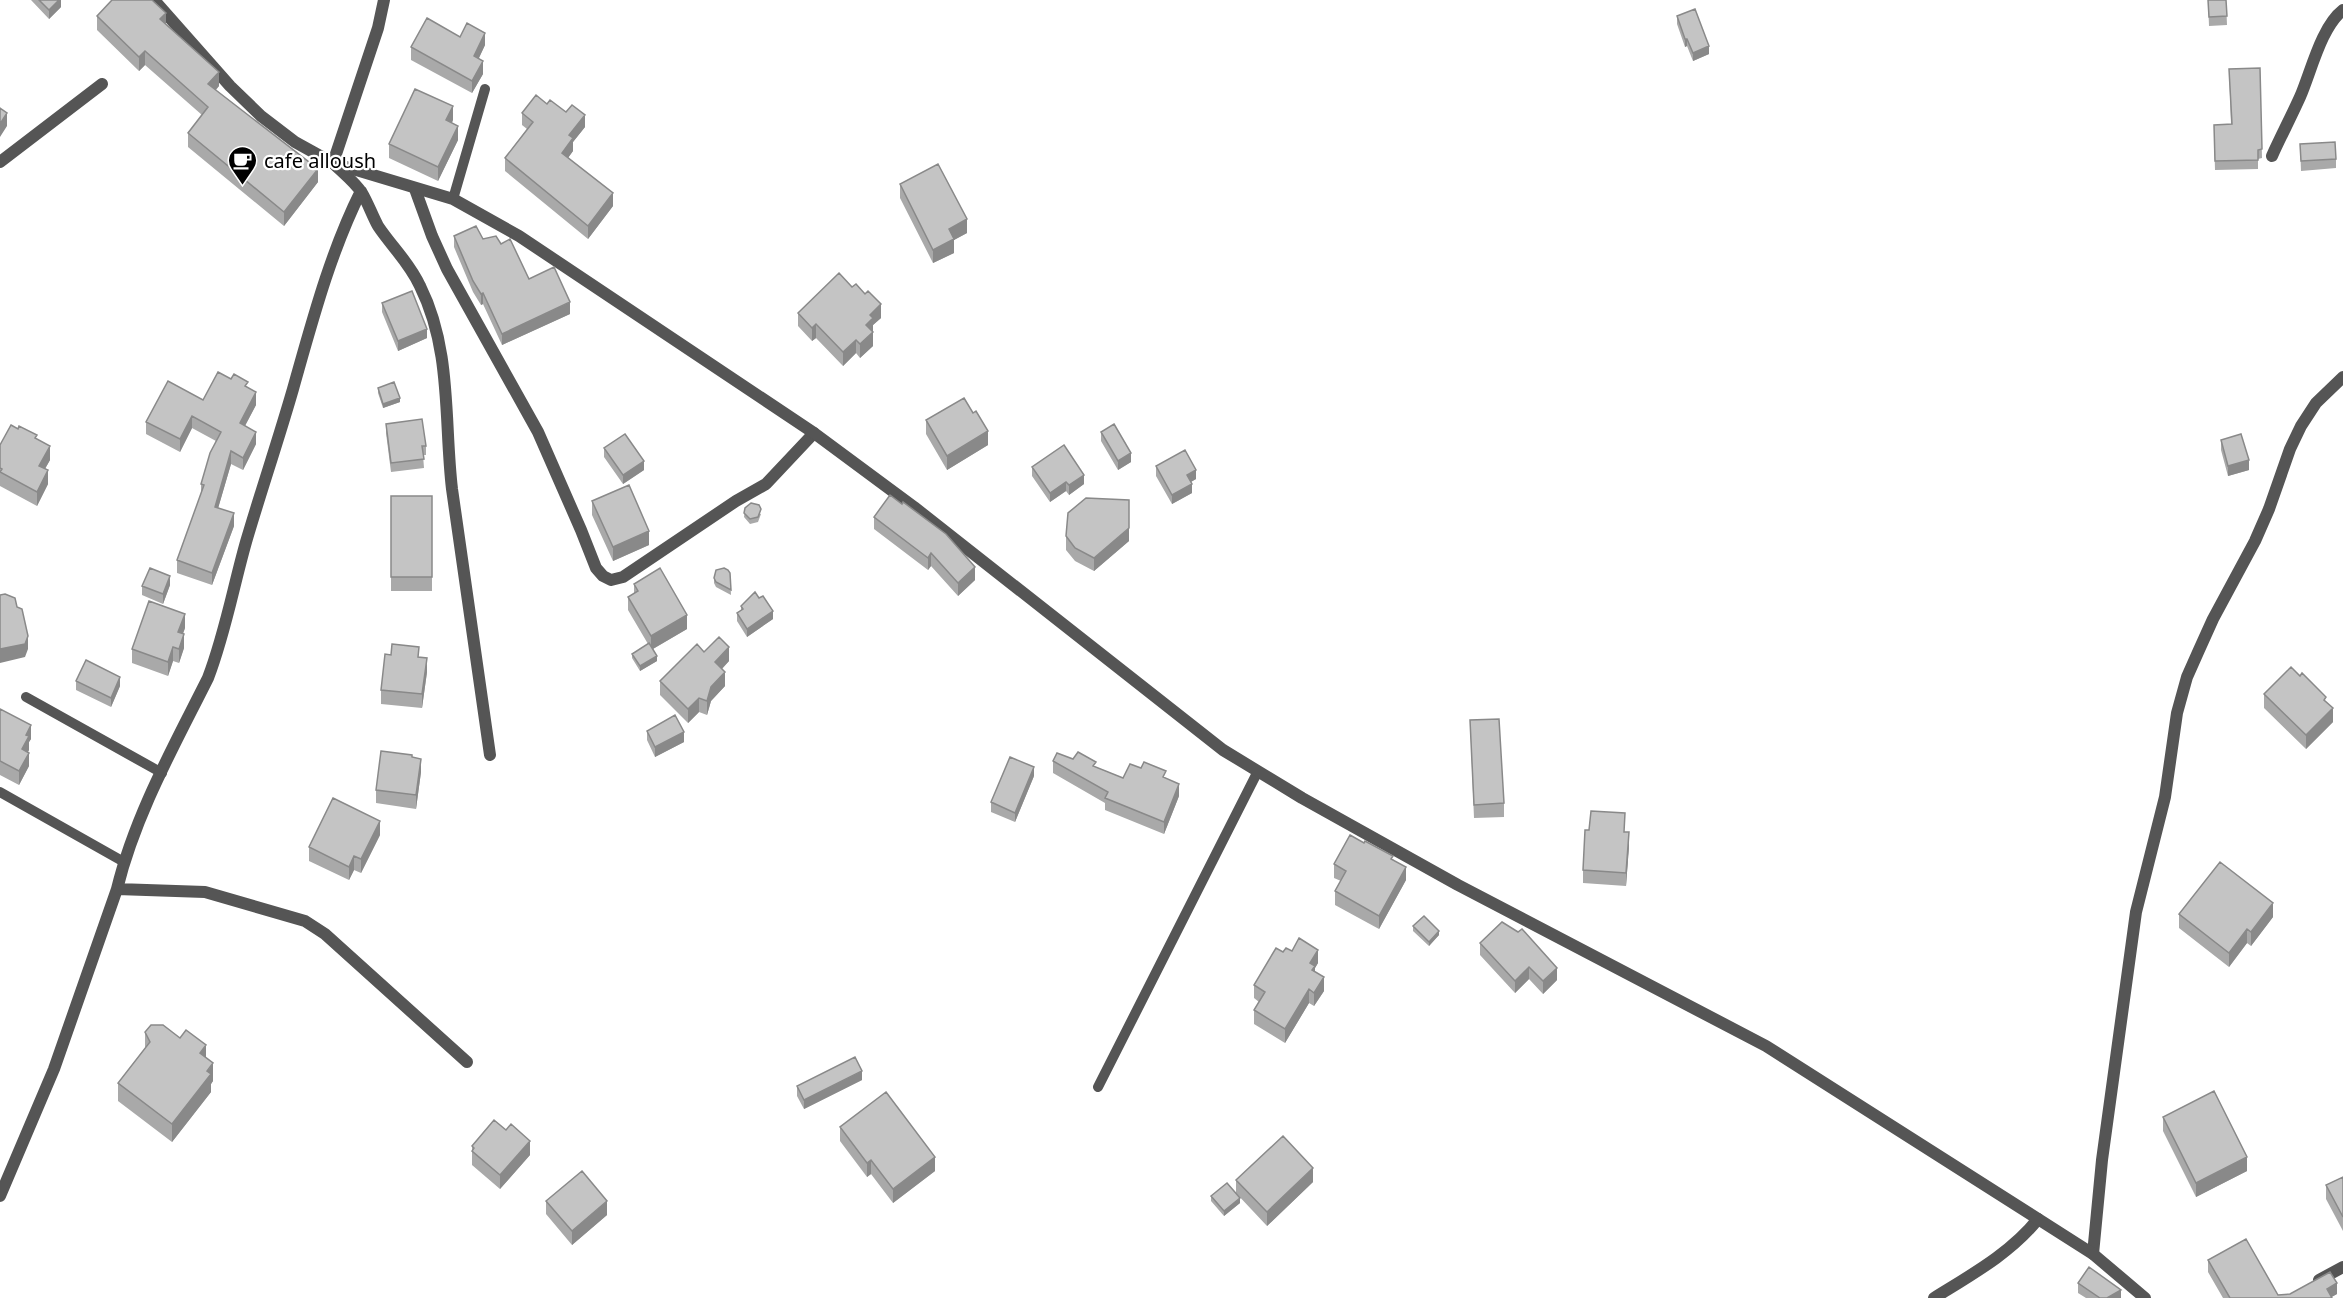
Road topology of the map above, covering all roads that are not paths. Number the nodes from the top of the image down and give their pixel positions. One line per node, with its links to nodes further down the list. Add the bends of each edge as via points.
1 (154, 0): 8 (street, via 261,116 295,142)
2 (384, 0): 8 (street)
3 (2343, 10): 6 (street, via 2321,44)
4 (102, 84): 7 (street)
5 (485, 89): 11 (lane)
6 (2272, 156)
7 (0, 162)
8 (333, 163): 9 (street); 10 (street)
9 (415, 189): 11 (street); 13 (street, via 447,269 537,432 596,568 603,576 611,580 623,578 766,484)
10 (361, 191): 15 (street, via 378,225 402,254 437,326 445,377 452,489); 17 (street, via 343,226 312,324 216,657)
11 (453, 199): 13 (street, via 519,236)
12 (2343, 377): 25 (street, via 2316,403 2301,426 2255,542 2187,677 2177,713 2165,797 2136,912)
13 (814, 433): 16 (street, via 1223,750)
14 (26, 697): 17 (lane)
15 (490, 755)
16 (1258, 771): 22 (lane); 24 (street, via 1458,885 1766,1046)
17 (162, 773): 19 (street)
18 (0, 792): 19 (lane)
19 (124, 862): 20 (street)
20 (117, 889): 21 (street, via 205,892 305,921 325,934); 23 (street, via 54,1069)
21 (467, 1062)
22 (1098, 1087)
23 (0, 1196)
24 (2038, 1219): 25 (street); 28 (street, via 2024,1237)
25 (2093, 1254): 29 (street)
26 (2343, 1267): 27 (street)
27 (2305, 1288)
28 (1934, 1298)
29 (2145, 1298)

